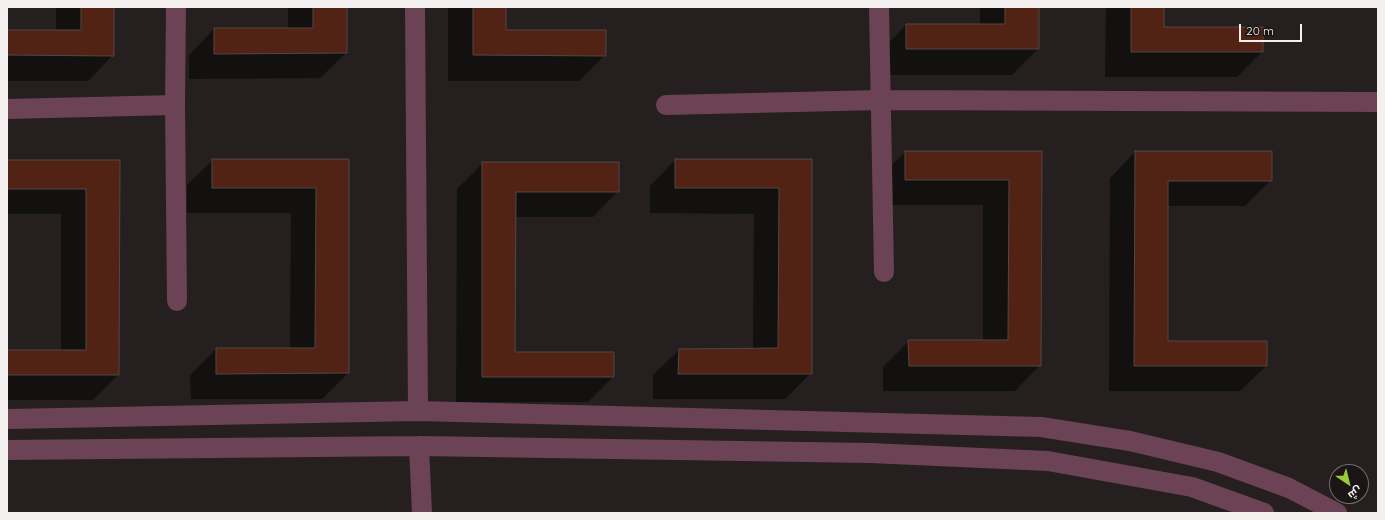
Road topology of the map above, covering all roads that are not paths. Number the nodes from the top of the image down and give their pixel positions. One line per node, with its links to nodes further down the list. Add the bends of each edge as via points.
1 (176, 7): 6 (street)
2 (415, 7): 11 (street)
3 (880, 7): 4 (street)
4 (881, 100): 5 (street); 7 (street); 9 (street)
5 (1378, 102)
6 (175, 105): 8 (street); 10 (street)
7 (666, 105)
8 (7, 109)
9 (884, 272)
10 (177, 301)
11 (418, 411): 12 (street); 17 (street, via 1041,427 1130,441 1218,462 1289,488)
12 (7, 419)
13 (419, 446): 14 (street); 15 (street); 16 (street, via 870,453 1048,461 1192,487)
14 (7, 450)
15 (422, 513)
16 (1264, 513)
17 (1338, 513)

